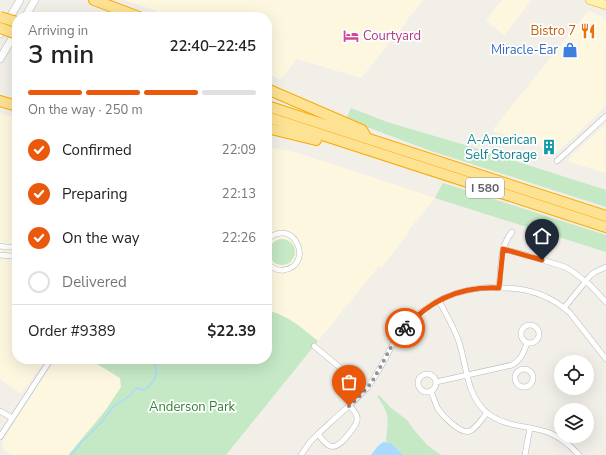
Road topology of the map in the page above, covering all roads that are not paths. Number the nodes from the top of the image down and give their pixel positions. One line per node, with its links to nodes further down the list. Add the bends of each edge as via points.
1 (20, 0): 6 (main road)
2 (35, 0): 7 (main road)
3 (94, 0): 8 (highway)
4 (590, 0): 5 (main road)
5 (606, 5)
6 (13, 12)
7 (28, 12)
8 (126, 12)
9 (12, 14): 14 (main road)
10 (0, 17): 11 (highway, bridge)
11 (12, 21)
12 (0, 28): 13 (highway, bridge)
13 (12, 32)
14 (0, 34)
15 (12, 39): 16 (main road)
16 (0, 59)
17 (272, 91): 24 (highway, via 362,130)
18 (1, 102): 19 (highway)
19 (12, 105)
20 (272, 108): 24 (highway, I 580)
21 (606, 116): 25 (street)
22 (272, 118): 24 (highway, I 580)
23 (272, 129): 24 (highway, via 340,147)
24 (365, 143): 26 (highway, I 580); 27 (highway, I 580)
25 (558, 161)
26 (606, 216)
27 (606, 227)
28 (512, 232): 32 (street)
29 (272, 236): 36 (street, via 279,233 288,234 297,242 300,252 297,262 286,270)
30 (0, 246): 31 (street)
31 (12, 247)
32 (503, 249): 37 (street, via 565,267); 38 (street)
33 (0, 254): 34 (street)
34 (12, 255)
35 (606, 267): 37 (street, via 595,272)
36 (272, 268)
37 (586, 281): 40 (street); 41 (street)
38 (499, 288): 39 (street, via 474,289); 41 (street, via 529,291)
39 (439, 300): 48 (street, via 457,335); 50 (street, via 418,314 402,331)
40 (606, 302)
41 (564, 308): 44 (street)
42 (527, 343): 45 (street, via 522,356)
43 (314, 346): 50 (street)
44 (606, 358)
45 (515, 363): 47 (street); 48 (street)
46 (48, 364): 55 (street)
47 (520, 370)
48 (467, 375): 49 (street); 54 (street, via 473,395)
49 (436, 382): 51 (street, via 435,389); 51 (street, via 429,374 420,378 418,382 422,391)
50 (366, 389): 52 (street)
51 (431, 392): 54 (street, via 438,409 463,432 472,430)
52 (349, 406): 57 (street); 57 (street, via 358,421 341,442 331,446)
53 (0, 411): 55 (street)
54 (487, 413): 56 (street, via 504,422)
55 (12, 418): 58 (street)
56 (530, 428): 60 (street); 61 (street, via 550,433 568,444)
57 (318, 434): 59 (street)
58 (0, 437)
59 (301, 455)
60 (525, 455)
61 (579, 455)

